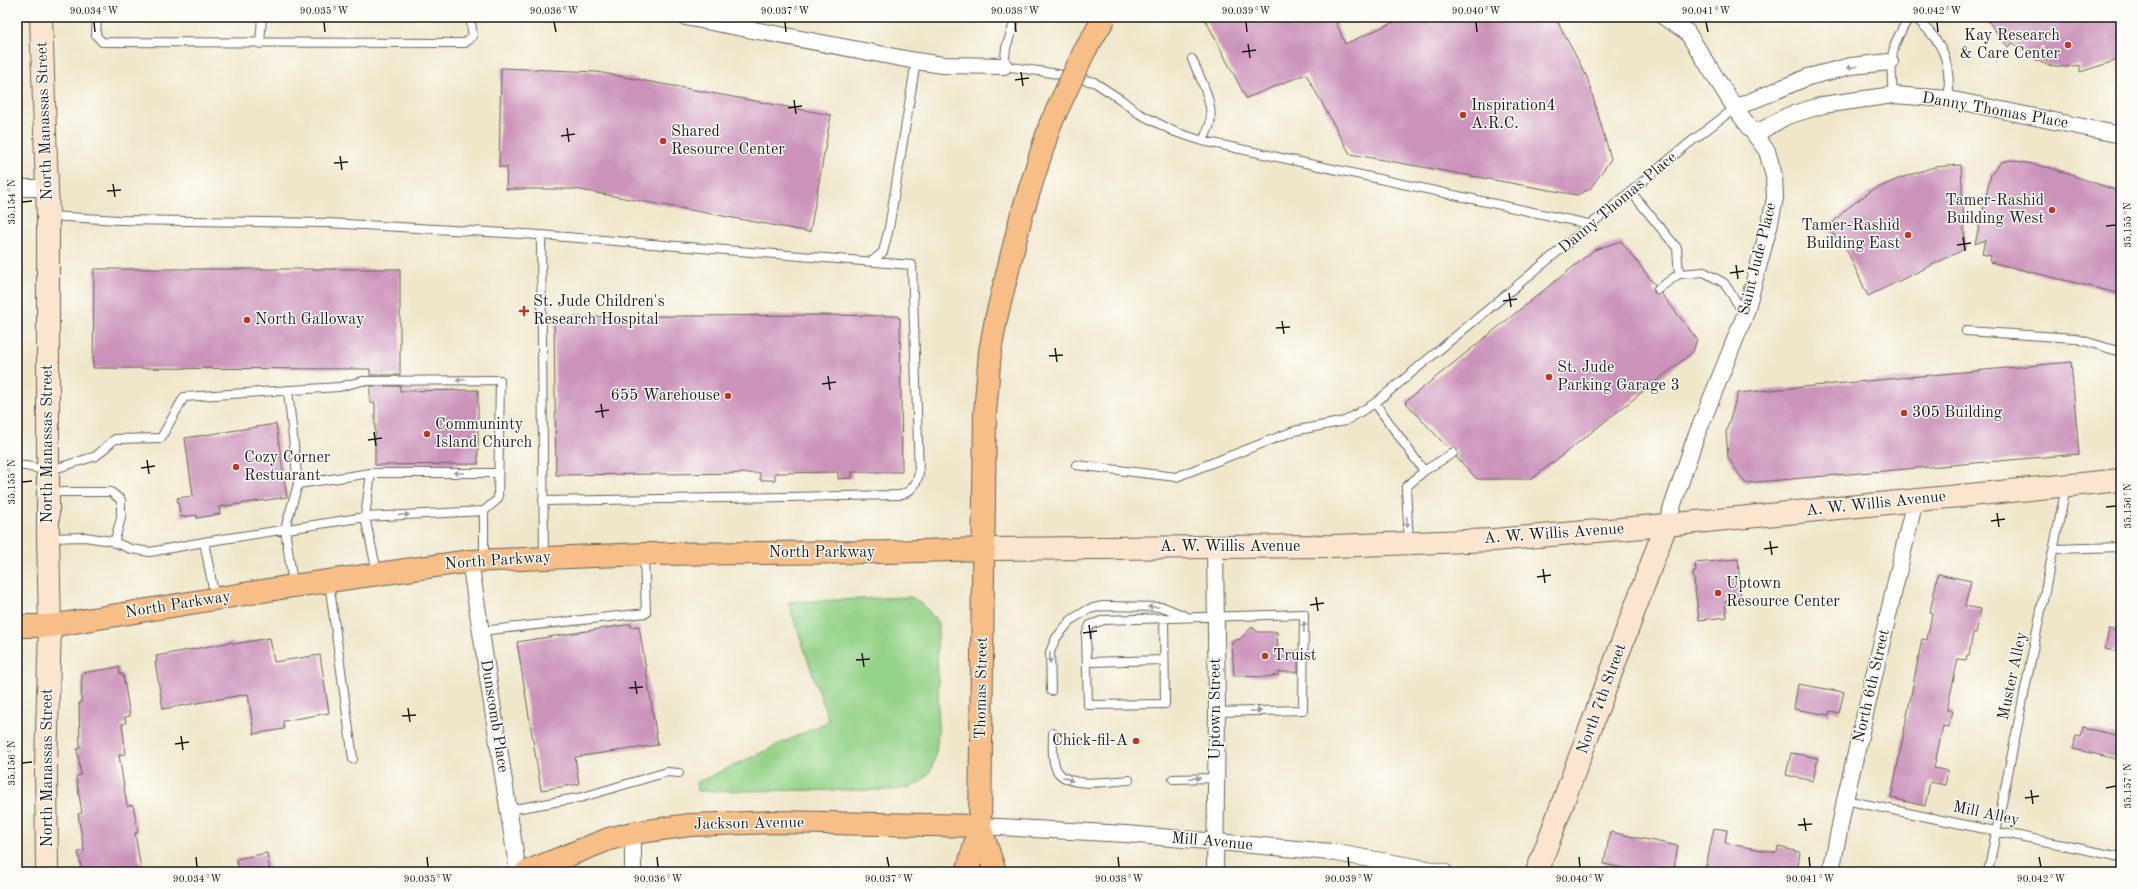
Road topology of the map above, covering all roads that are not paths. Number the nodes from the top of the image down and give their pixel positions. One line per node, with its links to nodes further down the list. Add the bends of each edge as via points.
1 (41, 17): 23 (street, North Manassas Street)
2 (97, 17): 11 (lane, via 96,35 102,42)
3 (262, 17): 11 (lane)
4 (470, 17): 11 (lane, via 473,36 465,43)
5 (685, 17): 13 (street)
6 (1016, 17): 15 (lane, via 1006,48)
7 (1105, 17): 59 (main road, Thomas Street, bridge, via 1084,52 1050,125 1021,217 990,352 985,414)
8 (1664, 17): 18 (street, Saint Jude Place, via 1687,32)
9 (1910, 17): 14 (lane, via 1898,34)
10 (1914, 17): 17 (lane, via 1929,29 1942,49 1949,72)
11 (260, 44)
12 (1192, 59): 21 (lane, via 1204,86 1209,106 1210,124)
13 (916, 61): 15 (street, via 943,65); 28 (lane, via 889,228 883,252)
14 (1890, 62): 16 (lane); 18 (street, Danny Thomas Place, one-way to 18, via 1851,66 1808,77)
15 (1004, 66): 21 (lane, via 1052,72 1094,82 1138,113 1175,132)
16 (1893, 95): 17 (street, Danny Thomas Place); 19 (street, Danny Thomas Place, via 1823,105 1786,116)
17 (1949, 99): 20 (street, Danny Thomas Place)
18 (1735, 108): 19 (street, Saint Jude Place); 24 (lane, Danny Thomas Place, via 1688,144)
19 (1755, 134): 31 (street, Saint Jude Place, via 1766,152 1774,176 1775,198)
20 (2121, 135)
21 (1203, 141): 26 (lane)
22 (17, 188): 23 (street)
23 (48, 188): 25 (street, North Manassas Street)
24 (1632, 193): 26 (lane, Danny Thomas Place); 29 (lane, via 1677,248)
25 (48, 216): 27 (lane, via 119,220 327,223); 39 (street, North Manassas Street)
26 (1593, 225): 35 (lane, Danny Thomas Place)
27 (541, 235): 28 (lane); 48 (lane)
28 (872, 261): 48 (lane, via 912,265 919,473 911,490 900,495)
29 (1679, 274): 30 (lane); 31 (lane, via 1704,272 1724,283)
30 (1658, 289)
31 (1745, 315): 51 (street, Saint Jude Place, via 1695,439)
32 (1966, 332): 33 (lane, via 2074,338)
33 (2121, 352)
34 (288, 390): 39 (lane, via 184,396 161,438 115,439 96,456); 42 (lane, one-way to 34, via 500,380 362,381 339,387); 44 (lane)
35 (1375, 403): 37 (lane, Danny Thomas Place, via 1345,421 1294,431 1176,477); 40 (lane)
36 (1453, 453): 40 (lane)
37 (1076, 465)
38 (17, 466): 39 (lane)
39 (48, 471): 46 (street, North Manassas Street)
40 (1424, 471): 56 (lane, one-way to 56, via 1406,487)
41 (371, 473): 42 (lane, one-way to 41); 44 (lane); 50 (lane)
42 (498, 473): 49 (lane, via 498,499)
43 (2121, 480): 45 (street, A. W. Willis Avenue)
44 (298, 484): 52 (lane)
45 (2067, 486): 47 (street, A. W. Willis Avenue); 60 (lane, Muster Alley)
46 (48, 492): 53 (street, North Manassas Street); 55 (lane, via 111,492 121,500 121,518)
47 (1915, 500): 51 (street, A. W. Willis Avenue); 84 (street, North 6th Street)
48 (543, 501): 62 (lane)
49 (484, 511): 50 (lane, one-way to 49); 63 (lane)
50 (365, 517): 52 (lane); 64 (lane)
51 (1666, 526): 56 (street, A. W. Willis Avenue, via 1494,540); 99 (street, North 7th Street)
52 (285, 529): 54 (lane); 66 (lane)
53 (48, 538): 55 (lane, via 84,537); 72 (street, North Manassas Street)
54 (204, 542): 55 (lane, via 150,552); 67 (lane)
55 (114, 543)
56 (1409, 543): 57 (street, A. W. Willis Avenue)
57 (1215, 547): 59 (street, A. W. Willis Avenue); 68 (street, Uptown Street)
58 (2121, 547): 60 (lane)
59 (984, 549): 61 (main road, North Parkway); 86 (main road, Thomas Street)
60 (2054, 549): 87 (lane, Muster Alley)
61 (644, 554): 62 (main road, North Parkway); 73 (lane, via 646,613)
62 (544, 558): 63 (main road, North Parkway)
63 (477, 561): 64 (main road, North Parkway); 73 (street, Dunscomb Place)
64 (378, 574): 65 (main road, North Parkway)
65 (329, 581): 66 (main road, North Parkway); 79 (lane)
66 (294, 586): 67 (main road, North Parkway)
67 (216, 599): 72 (main road, North Parkway)
68 (1215, 617): 70 (lane); 77 (street, Uptown Street); 77 (lane, one-way to 68, via 1303,710 1304,614)
69 (1164, 618): 70 (lane); 74 (lane); 75 (lane, via 1104,620 1090,625 1086,634)
70 (1190, 618): 76 (lane, one-way to 76, via 1163,607 1103,606 1089,609 1071,620 1056,638 1050,652)
71 (17, 626): 72 (main road, North Parkway)
72 (50, 626): 91 (street, North Manassas Street, via 46,765)
73 (481, 631): 85 (street, Dunscomb Place)
74 (1164, 660): 75 (lane); 75 (lane, via 1166,704 1088,705)
75 (1087, 662)
76 (1052, 691)
77 (1217, 712): 81 (street, Uptown Street)
78 (1053, 733): 83 (lane, one-way to 83, via 1057,772 1066,780 1077,783)
79 (353, 759)
80 (679, 773): 85 (lane, via 667,772 583,797)
81 (1216, 778): 82 (lane, one-way to 81); 89 (street, Uptown Street)
82 (1173, 779)
83 (1129, 780)
84 (1846, 800): 87 (lane, Mill Alley); 100 (street, North 6th Street)
85 (509, 810): 92 (street, Dunscomb Place)
86 (980, 826): 88 (main road, Jackson Avenue, via 774,822 690,825); 89 (street, Mill Avenue); 95 (main road, Thomas Street); 96 (main road, Thomas Street)
87 (1995, 830): 90 (lane, Mill Alley); 101 (lane, Muster Alley)
88 (633, 833): 93 (main road, Jackson Avenue, via 586,847); 94 (street)
89 (1215, 842): 97 (street, Uptown Street); 98 (street, Mill Avenue, via 1331,852)
90 (2121, 857)
91 (47, 872)
92 (518, 872)
93 (526, 872)
94 (633, 872)
95 (967, 872)
96 (994, 872)
97 (1215, 872)
98 (1444, 872)
99 (1538, 872)
100 (1831, 872)
101 (1988, 872)

